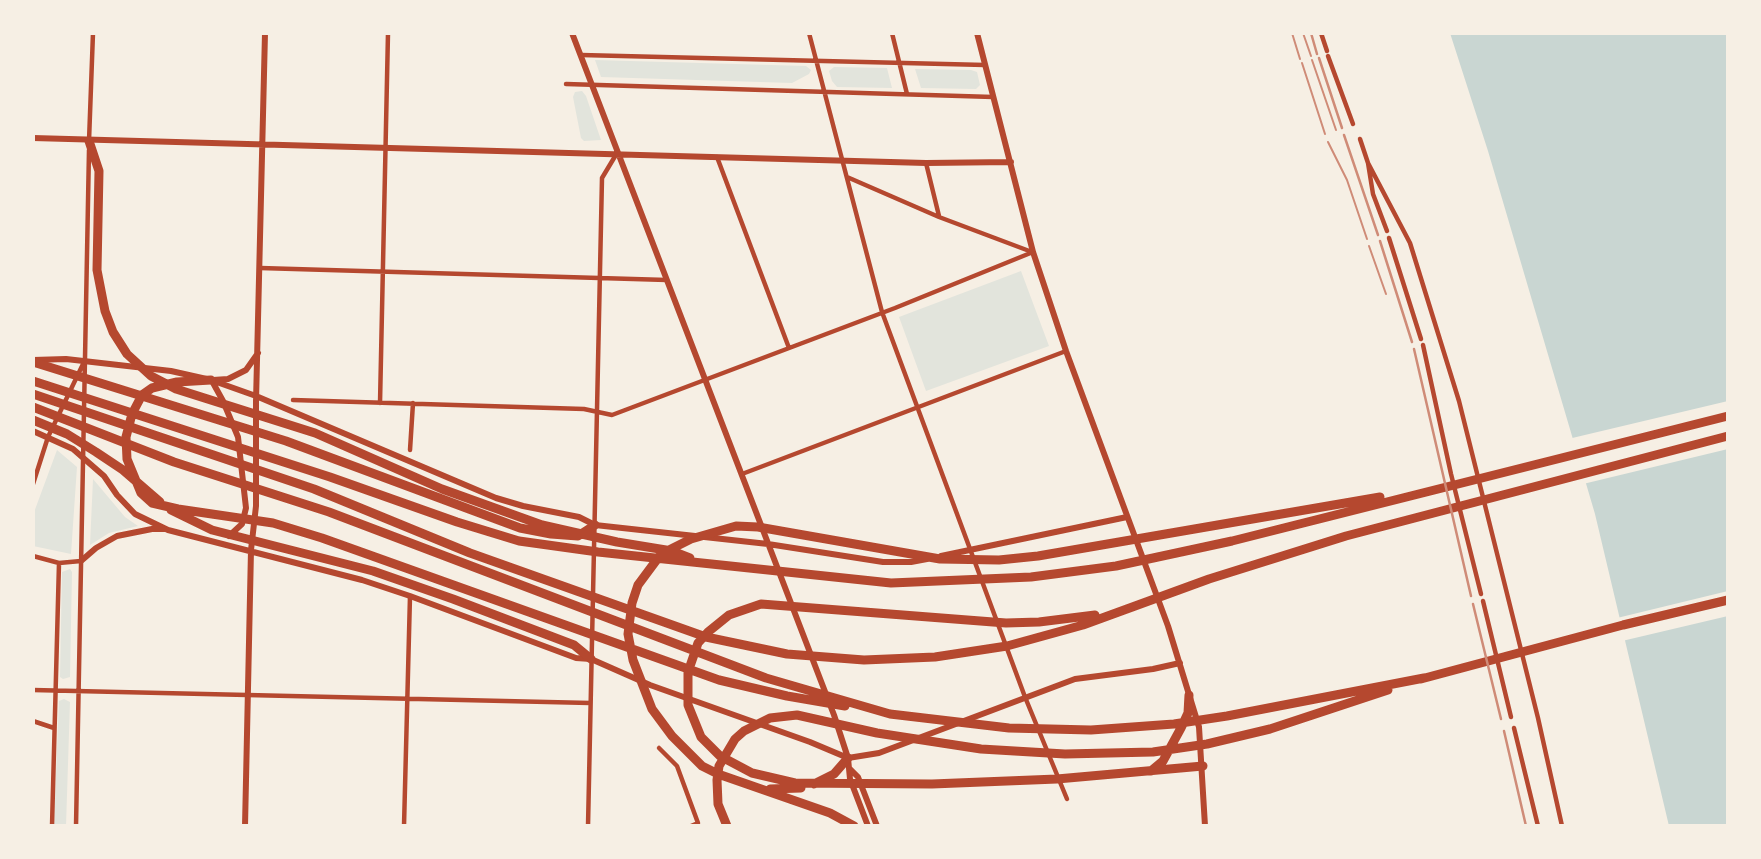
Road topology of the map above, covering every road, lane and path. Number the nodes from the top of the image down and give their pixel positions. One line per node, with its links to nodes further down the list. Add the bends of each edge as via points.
1 (93, 33): 21 (street)
2 (265, 33): 22 (street)
3 (388, 33): 23 (street)
4 (572, 33): 9 (street)
5 (809, 33): 10 (street)
6 (892, 33): 11 (street)
7 (977, 33): 12 (street)
8 (1321, 33): 18 (street)
9 (580, 55): 10 (street); 14 (street)
10 (817, 62): 11 (street); 15 (street)
11 (900, 64): 12 (street); 16 (street)
12 (985, 65): 17 (street)
13 (566, 85): 14 (street)
14 (591, 85): 15 (street); 24 (street)
15 (824, 91): 16 (street); 26 (street)
16 (907, 94): 17 (street)
17 (993, 97): 27 (street)
18 (1353, 124)
19 (33, 138): 21 (street)
20 (1360, 139): 29 (street)
21 (89, 141): 22 (street); 44 (street); 75 (highway, via 99,172 100,288 113,332 127,354 151,376 176,389 315,433 443,489 542,525 672,551)
22 (262, 146): 23 (street); 35 (street)
23 (386, 149): 24 (street); 36 (street)
24 (617, 153): 25 (street); 37 (street, via 602,178); 38 (street)
25 (716, 156): 26 (street); 40 (street)
26 (842, 160): 28 (street); 30 (street)
27 (1011, 162): 28 (street); 34 (street)
28 (926, 163): 31 (street)
29 (1368, 163): 32 (street); 117 (street, via 1410,243 1459,401)
30 (847, 177): 31 (street); 39 (street)
31 (939, 217): 34 (street)
32 (1387, 231)
33 (1389, 238): 77 (street, via 1422,342)
34 (1033, 252): 39 (street); 41 (street)
35 (260, 268): 36 (street); 42 (street)
36 (383, 272): 37 (street); 51 (street)
37 (600, 278): 38 (street); 55 (street)
38 (667, 280): 47 (street)
39 (883, 312): 40 (street); 54 (street)
40 (789, 348): 47 (street)
41 (1066, 351): 54 (street); 66 (street)
42 (258, 354): 45 (street, via 246,370 228,379); 49 (street)
43 (33, 361): 44 (street); 67 (highway, via 328,456 520,528 578,536)
44 (85, 361): 45 (street); 60 (street); 62 (street)
45 (211, 380): 49 (street); 69 (street, via 238,437 246,508 235,532 225,540); 93 (highway, via 152,388 137,405 126,437 127,459 141,494 152,503 273,523 323,538 719,680)
46 (33, 381): 75 (highway, via 519,541)
47 (705, 381): 55 (street, via 612,415); 63 (street)
48 (33, 394): 81 (highway, via 314,489 470,553 652,619 744,646 821,658 935,657 1007,646)
49 (256, 396): 67 (street, via 496,498 579,517); 71 (street, via 256,506)
50 (293, 400): 51 (street)
51 (380, 403): 52 (street)
52 (413, 404): 55 (street, via 584,408); 61 (street)
53 (33, 407): 93 (highway, via 174,462 329,512 765,678)
54 (918, 407): 63 (street); 72 (street)
55 (596, 413): 67 (street)
56 (1728, 416): 65 (highway)
57 (33, 420): 82 (highway, via 68,434 123,470 168,509 212,530 373,571 574,645)
58 (33, 431): 60 (street)
59 (1728, 436): 81 (highway, via 1346,536)
60 (48, 437): 62 (street); 64 (street)
61 (410, 450)
62 (84, 458): 68 (street, via 135,514); 74 (street)
63 (741, 474): 70 (street)
64 (33, 484)
65 (1458, 484): 75 (highway, via 1231,541 1116,566 1031,578 891,583); 103 (highway, via 999,560 940,559 758,527 736,526 691,539 661,554 638,585 628,634 634,660 652,709 688,753 702,766)
66 (1127, 517): 72 (street); 83 (street)
67 (595, 525): 70 (street); 82 (street)
68 (168, 530): 69 (street); 74 (street, via 117,536)
69 (213, 541): 71 (street)
70 (768, 544): 72 (street, via 883,562 911,562); 99 (street)
71 (251, 550): 78 (street); 88 (street)
72 (971, 550): 90 (street)
73 (33, 556): 76 (street)
74 (81, 561): 76 (street); 87 (street)
75 (702, 562)
76 (59, 563): 86 (street)
77 (1481, 594)
78 (410, 596): 82 (street, via 576,658); 91 (street)
79 (1728, 600): 84 (highway)
80 (1483, 601): 94 (street)
81 (1121, 610): 102 (highway, via 1076,619 1006,623 761,604 729,615 698,643 688,672 688,705 701,737 720,756 752,773 795,783 932,784)
82 (591, 659): 92 (street); 99 (street)
83 (1180, 663): 89 (street); 90 (street, via 1075,679)
84 (1424, 678): 93 (highway, via 1227,716 1091,730 1009,728); 111 (highway, via 1270,729 1153,752 1065,754 981,749 796,715 770,718 744,731 719,765 718,804)
85 (33, 690): 86 (street)
86 (55, 690): 87 (street); 96 (street)
87 (79, 690): 88 (street); 107 (street)
88 (248, 695): 91 (street); 108 (street)
89 (1189, 695): 100 (street, via 1199,727); 102 (highway, via 1188,713 1177,737 1163,761)
90 (1025, 697): 99 (street, via 879,753); 104 (street)
91 (406, 699): 92 (street); 109 (street)
92 (590, 703): 105 (street)
93 (890, 714)
94 (1511, 717)
95 (33, 721): 96 (street)
96 (54, 728): 106 (street)
97 (1514, 728): 116 (street)
98 (659, 748): 110 (street, via 677,766 698,823)
99 (848, 758): 101 (street); 103 (highway, via 834,774 808,787)
100 (1203, 766): 102 (highway); 115 (street)
101 (850, 769): 113 (street); 114 (street, via 858,777)
102 (1150, 772)
103 (758, 789): 112 (highway, via 830,813)
104 (1067, 799)
105 (588, 825)
106 (51, 826)
107 (76, 826)
108 (245, 826)
109 (404, 826)
110 (691, 826)
111 (727, 826)
112 (853, 826)
113 (868, 826)
114 (877, 826)
115 (1205, 826)
116 (1538, 826)
117 (1562, 826)

